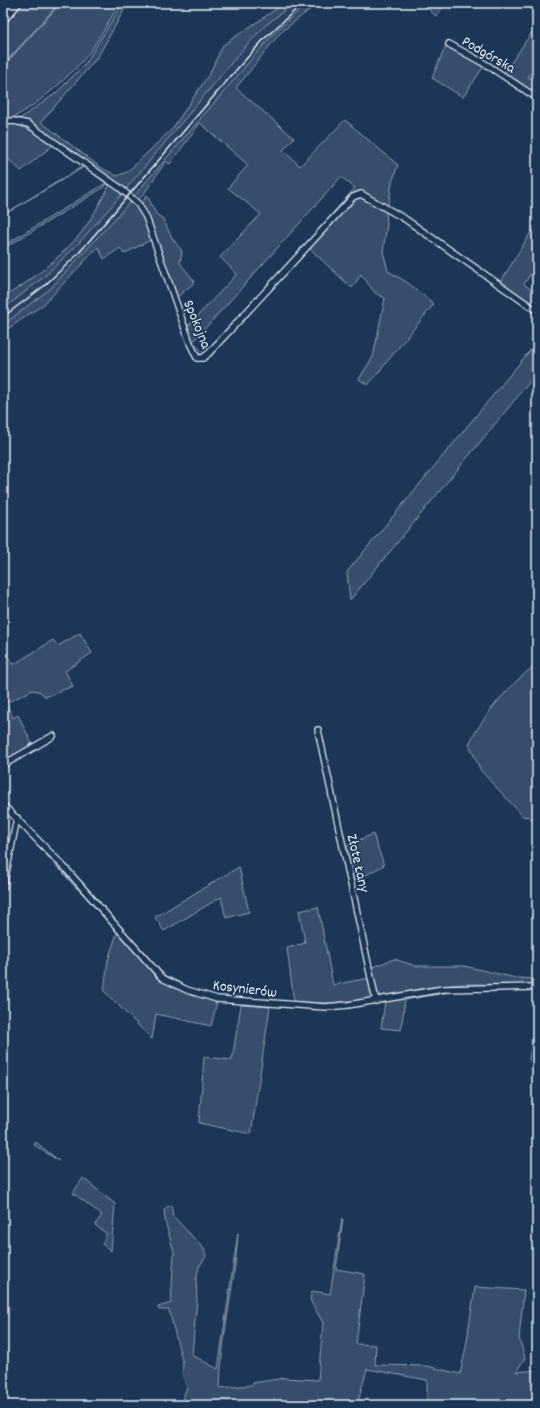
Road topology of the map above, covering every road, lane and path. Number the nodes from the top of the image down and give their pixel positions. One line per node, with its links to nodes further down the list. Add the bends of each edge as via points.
1 (17, 3): 2 (street)
2 (3, 18)
3 (449, 44): 4 (street, Podgórska)
4 (537, 98)
5 (3, 122): 6 (street, Spokojna, via 28,124 110,180 138,204 146,217 197,358 203,358 212,351 353,197 360,194 428,234)
6 (537, 311)
7 (318, 730): 14 (street, Złote Łany)
8 (53, 736): 9 (street)
9 (3, 765)
10 (3, 805): 11 (street, Kosynierów)
11 (17, 818): 12 (street); 14 (street, Kosynierów, via 162,978 187,990 217,999 325,1007)
12 (3, 888)
13 (537, 987): 14 (street, Kosynierów, via 443,989)
14 (376, 1001)

